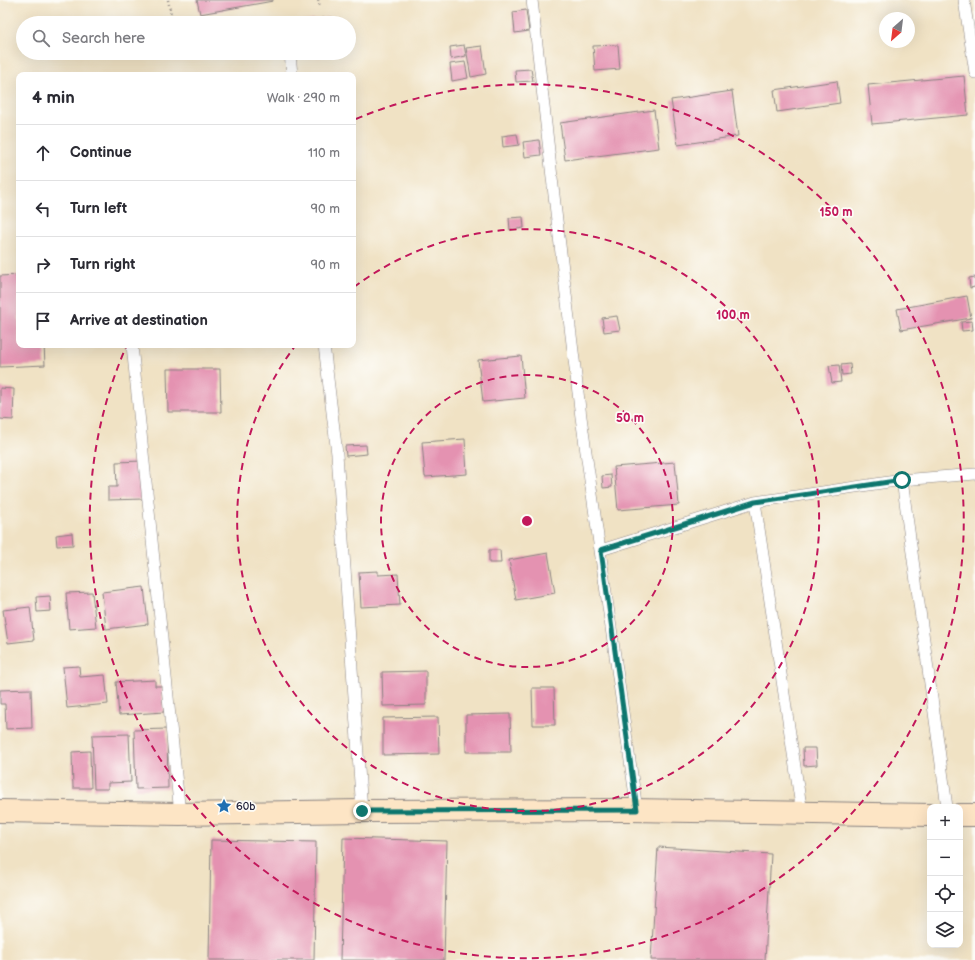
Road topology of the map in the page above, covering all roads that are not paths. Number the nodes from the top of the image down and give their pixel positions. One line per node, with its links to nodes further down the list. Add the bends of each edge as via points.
1 (532, 0): 11 (lane, via 580,409)
2 (964, 0): 5 (lane)
3 (291, 60): 4 (lane)
4 (292, 72)
5 (975, 73)
6 (132, 348): 17 (lane)
7 (324, 348): 15 (lane, via 336,454)
8 (975, 474): 9 (lane)
9 (902, 480): 10 (lane); 12 (lane)
10 (755, 502): 11 (lane); 16 (lane)
11 (601, 550): 13 (lane)
12 (947, 804)
13 (637, 810): 15 (street); 16 (street)
14 (0, 811): 17 (street)
15 (362, 811): 17 (street)
16 (802, 813): 18 (street)
17 (180, 814)
18 (927, 815)
19 (963, 815): 20 (street)
20 (975, 815)

